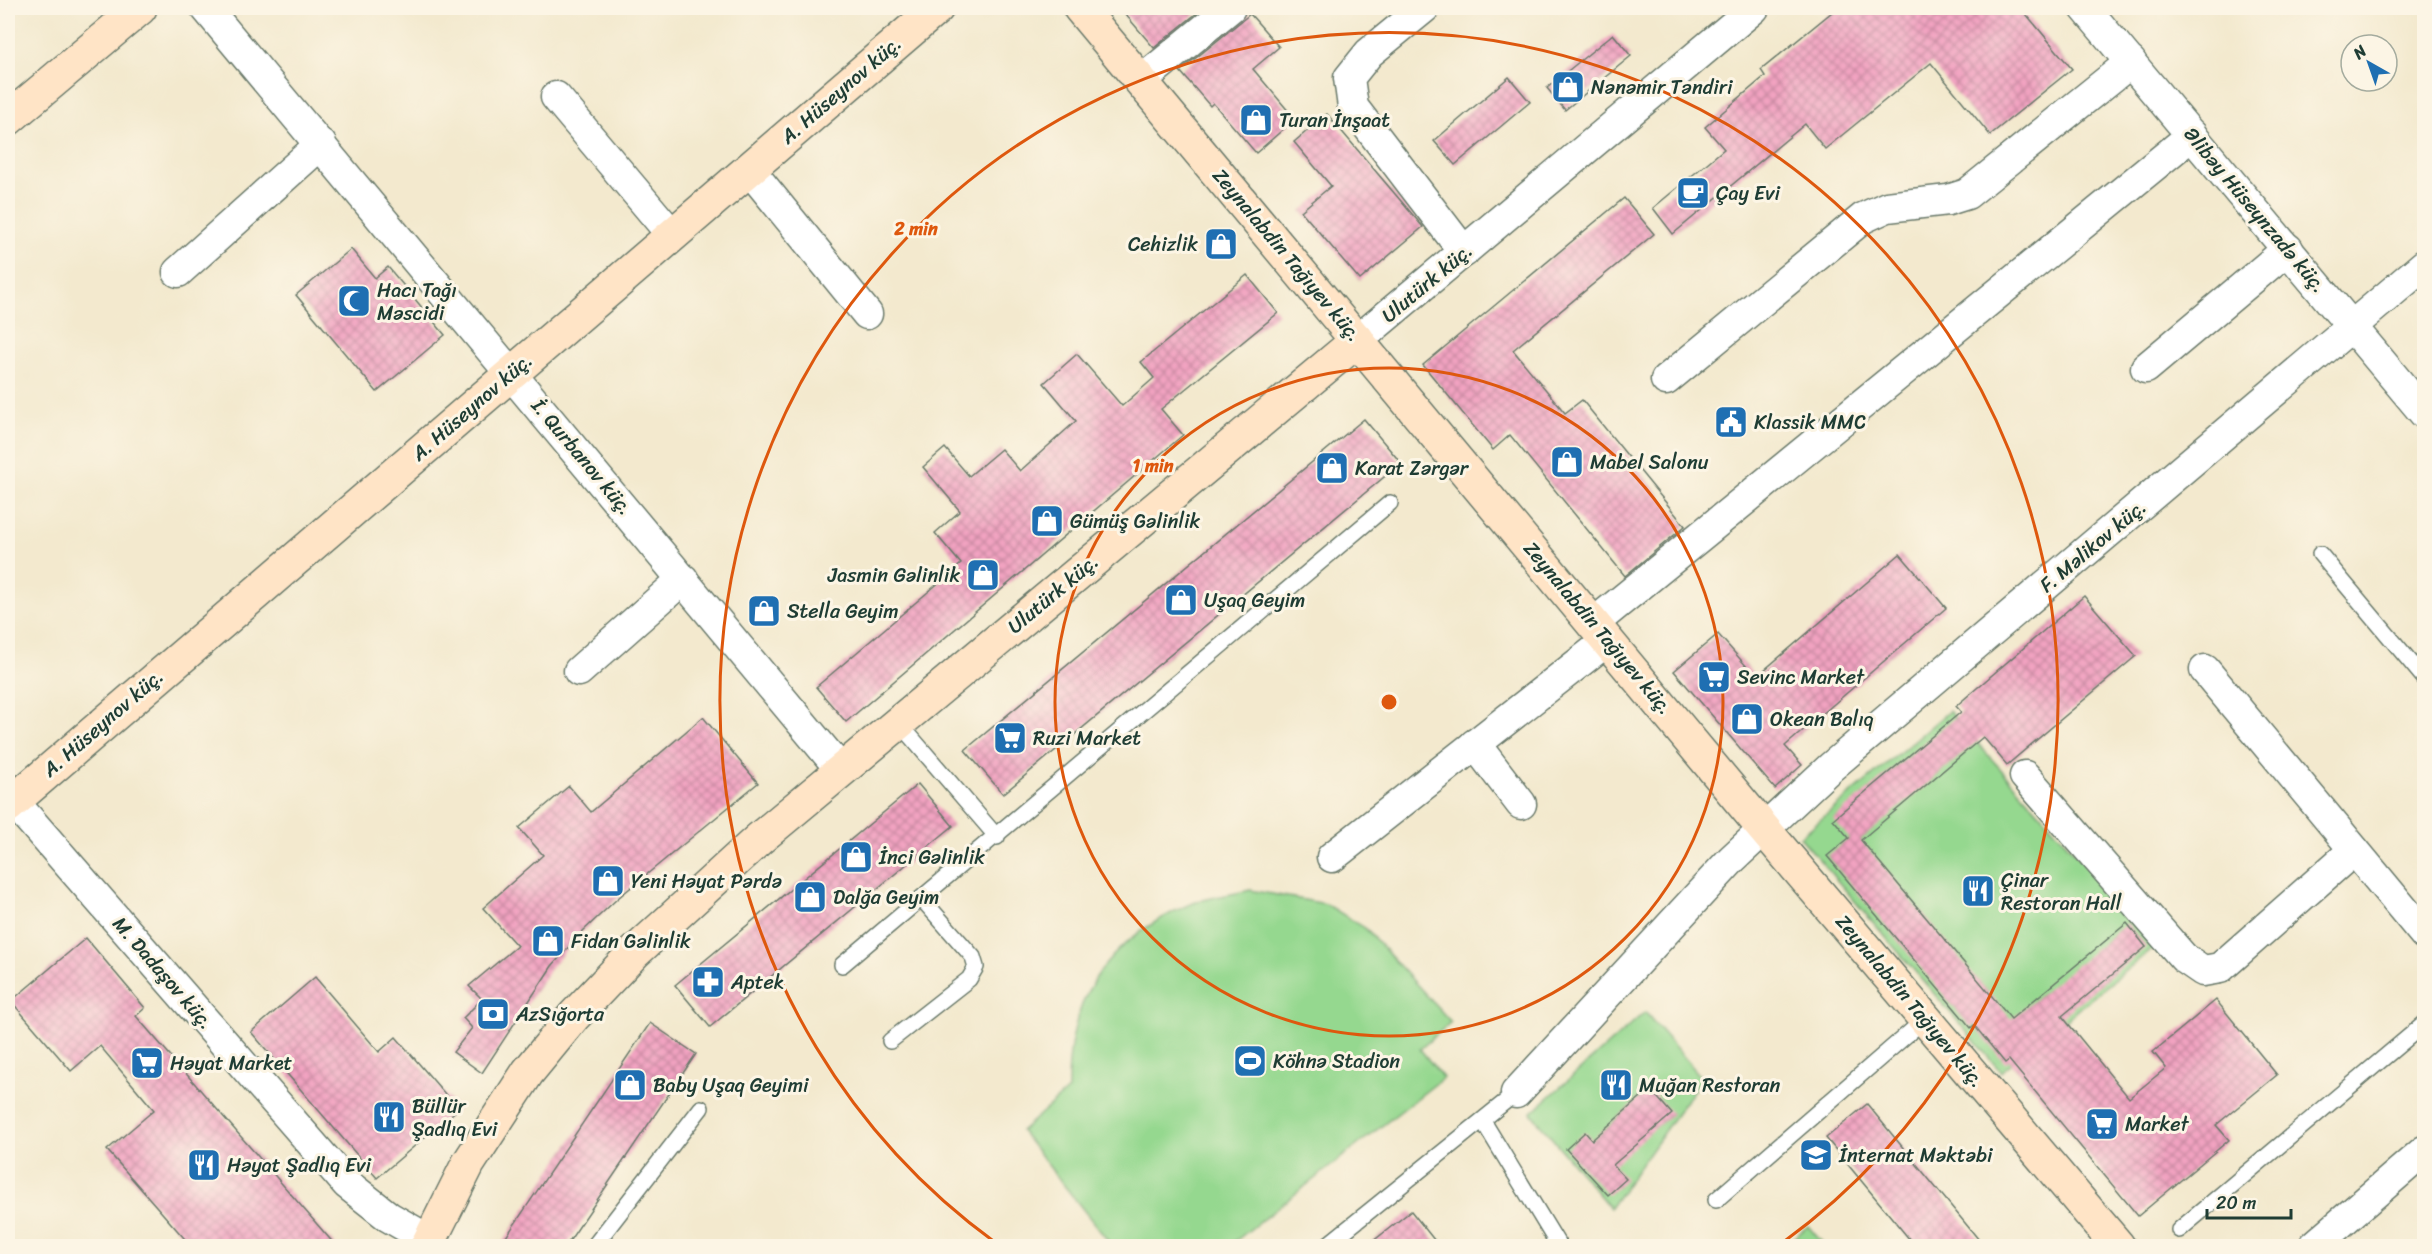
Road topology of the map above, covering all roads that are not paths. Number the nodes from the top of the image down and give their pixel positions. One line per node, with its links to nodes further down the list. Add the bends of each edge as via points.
1 (140, 8): 12 (street)
2 (206, 8): 14 (street, İ. Qurbanov küç.)
3 (937, 8): 15 (street, A. Hüseynov küç.)
4 (1080, 8): 10 (street, Zeynalabdin Tağıyev küç.)
5 (1230, 8): 10 (street)
6 (1424, 8): 18 (street, via 1369,52 1349,78 1353,107)
7 (1754, 8): 18 (street, Ulutürk küç.)
8 (2085, 8): 9 (street, Əlibəy Hüseynzadə küç.)
9 (2131, 62): 13 (street, Əlibəy Hüseynzadə küç.); 26 (street, via 1967,194 1887,207 1863,218)
10 (1142, 80): 23 (street, Zeynalabdin Tağıyev küç.)
11 (556, 97): 16 (street)
12 (8, 119)
13 (2192, 135): 17 (street, Əlibəy Hüseynzadə küç.); 31 (street)
14 (321, 144): 20 (street); 25 (street, İ. Qurbanov küç.)
15 (749, 169): 16 (street, A. Hüseynov küç.); 21 (street)
16 (672, 235): 25 (street, A. Hüseynov küç.)
17 (2288, 249): 22 (street, Əlibəy Hüseynzadə küç.); 24 (street)
18 (1464, 252): 23 (street, Ulutürk küç.)
19 (2424, 265): 22 (street, F. Məlikov küç.)
20 (178, 272)
21 (867, 314)
22 (2353, 327): 27 (street, Əlibəy Hüseynzadə küç.); 41 (street, F. Məlikov küç.)
23 (1358, 340): 31 (street, Zeynalabdin Tağıyev küç.); 35 (street, Ulutürk küç.)
24 (2146, 368)
25 (512, 372): 30 (street, İ. Qurbanov küç.); 39 (street, A. Hüseynov küç.)
26 (1666, 380)
27 (2424, 413)
28 (1390, 503): 42 (lane)
29 (2320, 554): 34 (lane)
30 (683, 579): 33 (street); 37 (street, İ. Qurbanov küç.)
31 (1601, 632): 36 (street); 41 (street, Zeynalabdin Tağıyev küç.)
32 (2205, 670): 43 (street)
33 (579, 671)
34 (2424, 678)
35 (899, 723): 37 (street, Ulutürk küç.); 42 (lane)
36 (1475, 744): 40 (street); 44 (street)
37 (841, 770): 57 (street, Ulutürk küç., via 634,953 574,1016 528,1072 468,1164)
38 (2025, 776): 43 (street, via 2184,958 2203,971 2220,968)
39 (9, 801): 57 (street, M. Dadaşov küç., via 347,1184)
40 (1521, 804)
41 (1763, 828): 48 (street, Zeynalabdin Tağıyev küç.); 51 (street, F. Məlikov küç.)
42 (997, 837): 45 (lane)
43 (2354, 850): 46 (street)
44 (1332, 857)
45 (922, 899): 47 (lane); 50 (lane, via 973,957 976,967 969,979)
46 (2424, 934)
47 (842, 965)
48 (1925, 1019): 55 (lane); 61 (street, Zeynalabdin Tağıyev küç.)
49 (2424, 1024): 56 (lane)
50 (890, 1041)
51 (1516, 1093): 53 (lane)
52 (701, 1107): 58 (lane)
53 (1483, 1121): 59 (lane); 60 (lane)
54 (2424, 1151): 62 (street)
55 (1716, 1200)
56 (2179, 1230)
57 (428, 1243)
58 (594, 1246)
59 (1326, 1246)
60 (1559, 1246)
61 (2118, 1246)
62 (2314, 1246)

